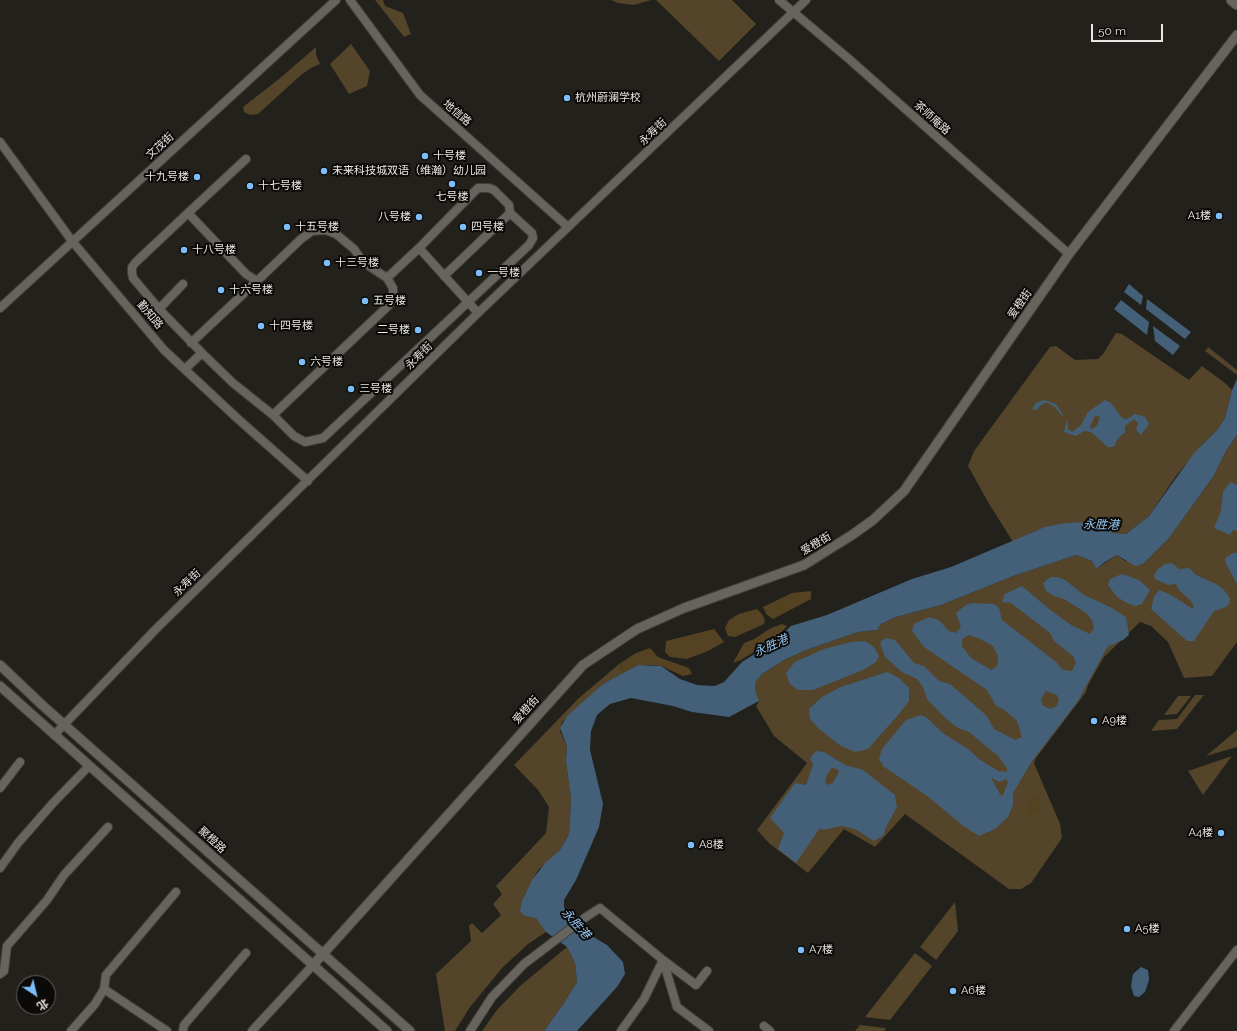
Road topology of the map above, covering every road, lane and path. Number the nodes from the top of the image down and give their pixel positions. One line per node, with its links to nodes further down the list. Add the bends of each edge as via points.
1 (336, 0): 14 (street, 文茂街)
2 (350, 0): 13 (street, 地信路, via 420,95)
3 (779, 0): 7 (street, 茶师庵路)
4 (806, 0): 7 (street, 永寿街)
5 (1232, 0): 6 (main road)
6 (1237, 4)
7 (794, 12): 13 (street, 永寿街); 16 (street, 茶师庵路)
8 (1237, 35): 16 (street, 爱橙街)
9 (0, 142): 14 (street, 勤知路)
10 (246, 159): 11 (street)
11 (188, 213): 19 (street, via 246,274); 23 (street, via 132,267 133,278)
12 (510, 213): 15 (street, via 509,205 494,190 478,188); 17 (street); 21 (street, via 524,224 533,238 529,245)
13 (568, 227): 24 (street, 永寿街)
14 (72, 241): 22 (street, 文茂街); 27 (street, 勤知路, via 164,350)
15 (419, 248): 17 (street); 18 (street)
16 (1068, 254): 43 (street, 爱橙街, via 904,491 873,520 804,565 677,611 638,629 583,665)
17 (444, 276): 21 (street)
18 (387, 278): 19 (street, via 363,262 354,249 336,234 326,230 312,231 306,235); 28 (street, via 393,288 393,300)
19 (257, 281): 25 (street)
20 (183, 284): 23 (street)
21 (469, 303): 24 (street); 28 (street, via 323,438 305,442 294,436)
22 (0, 308)
23 (159, 309): 25 (street)
24 (478, 313): 29 (street, 永寿街)
25 (191, 343): 26 (street)
26 (202, 354): 27 (street); 28 (street)
27 (186, 368): 29 (street, 勤知路, via 238,419)
28 (273, 415)
29 (308, 481): 32 (street, 永寿街)
30 (0, 665): 32 (street, 聚橙路)
31 (0, 686): 33 (street)
32 (63, 724): 33 (street, 永寿街); 43 (street, 聚橙路)
33 (54, 735): 35 (street)
34 (20, 762): 36 (street)
35 (89, 766): 38 (street, via 18,843); 45 (street)
36 (0, 788)
37 (108, 827): 40 (street)
38 (0, 868)
39 (176, 892): 48 (street, via 106,975)
40 (3, 948): 47 (street, via 4,971)
41 (1237, 950): 58 (street)
42 (246, 953): 51 (street, via 184,1025)
43 (322, 954): 45 (street, 爱橙街); 54 (street, 聚橙路)
44 (664, 960): 46 (street, via 696,984); 55 (street, via 600,908 524,964 492,997); 56 (street, via 644,999); 57 (street, via 677,1007)
45 (313, 965): 52 (street); 53 (street)
46 (707, 971)
47 (0, 974)
48 (104, 989): 49 (street); 50 (street)
49 (71, 1031)
50 (167, 1031)
51 (183, 1031)
52 (252, 1031)
53 (387, 1031)
54 (410, 1031)
55 (470, 1031)
56 (621, 1031)
57 (708, 1031)
58 (1174, 1031)

